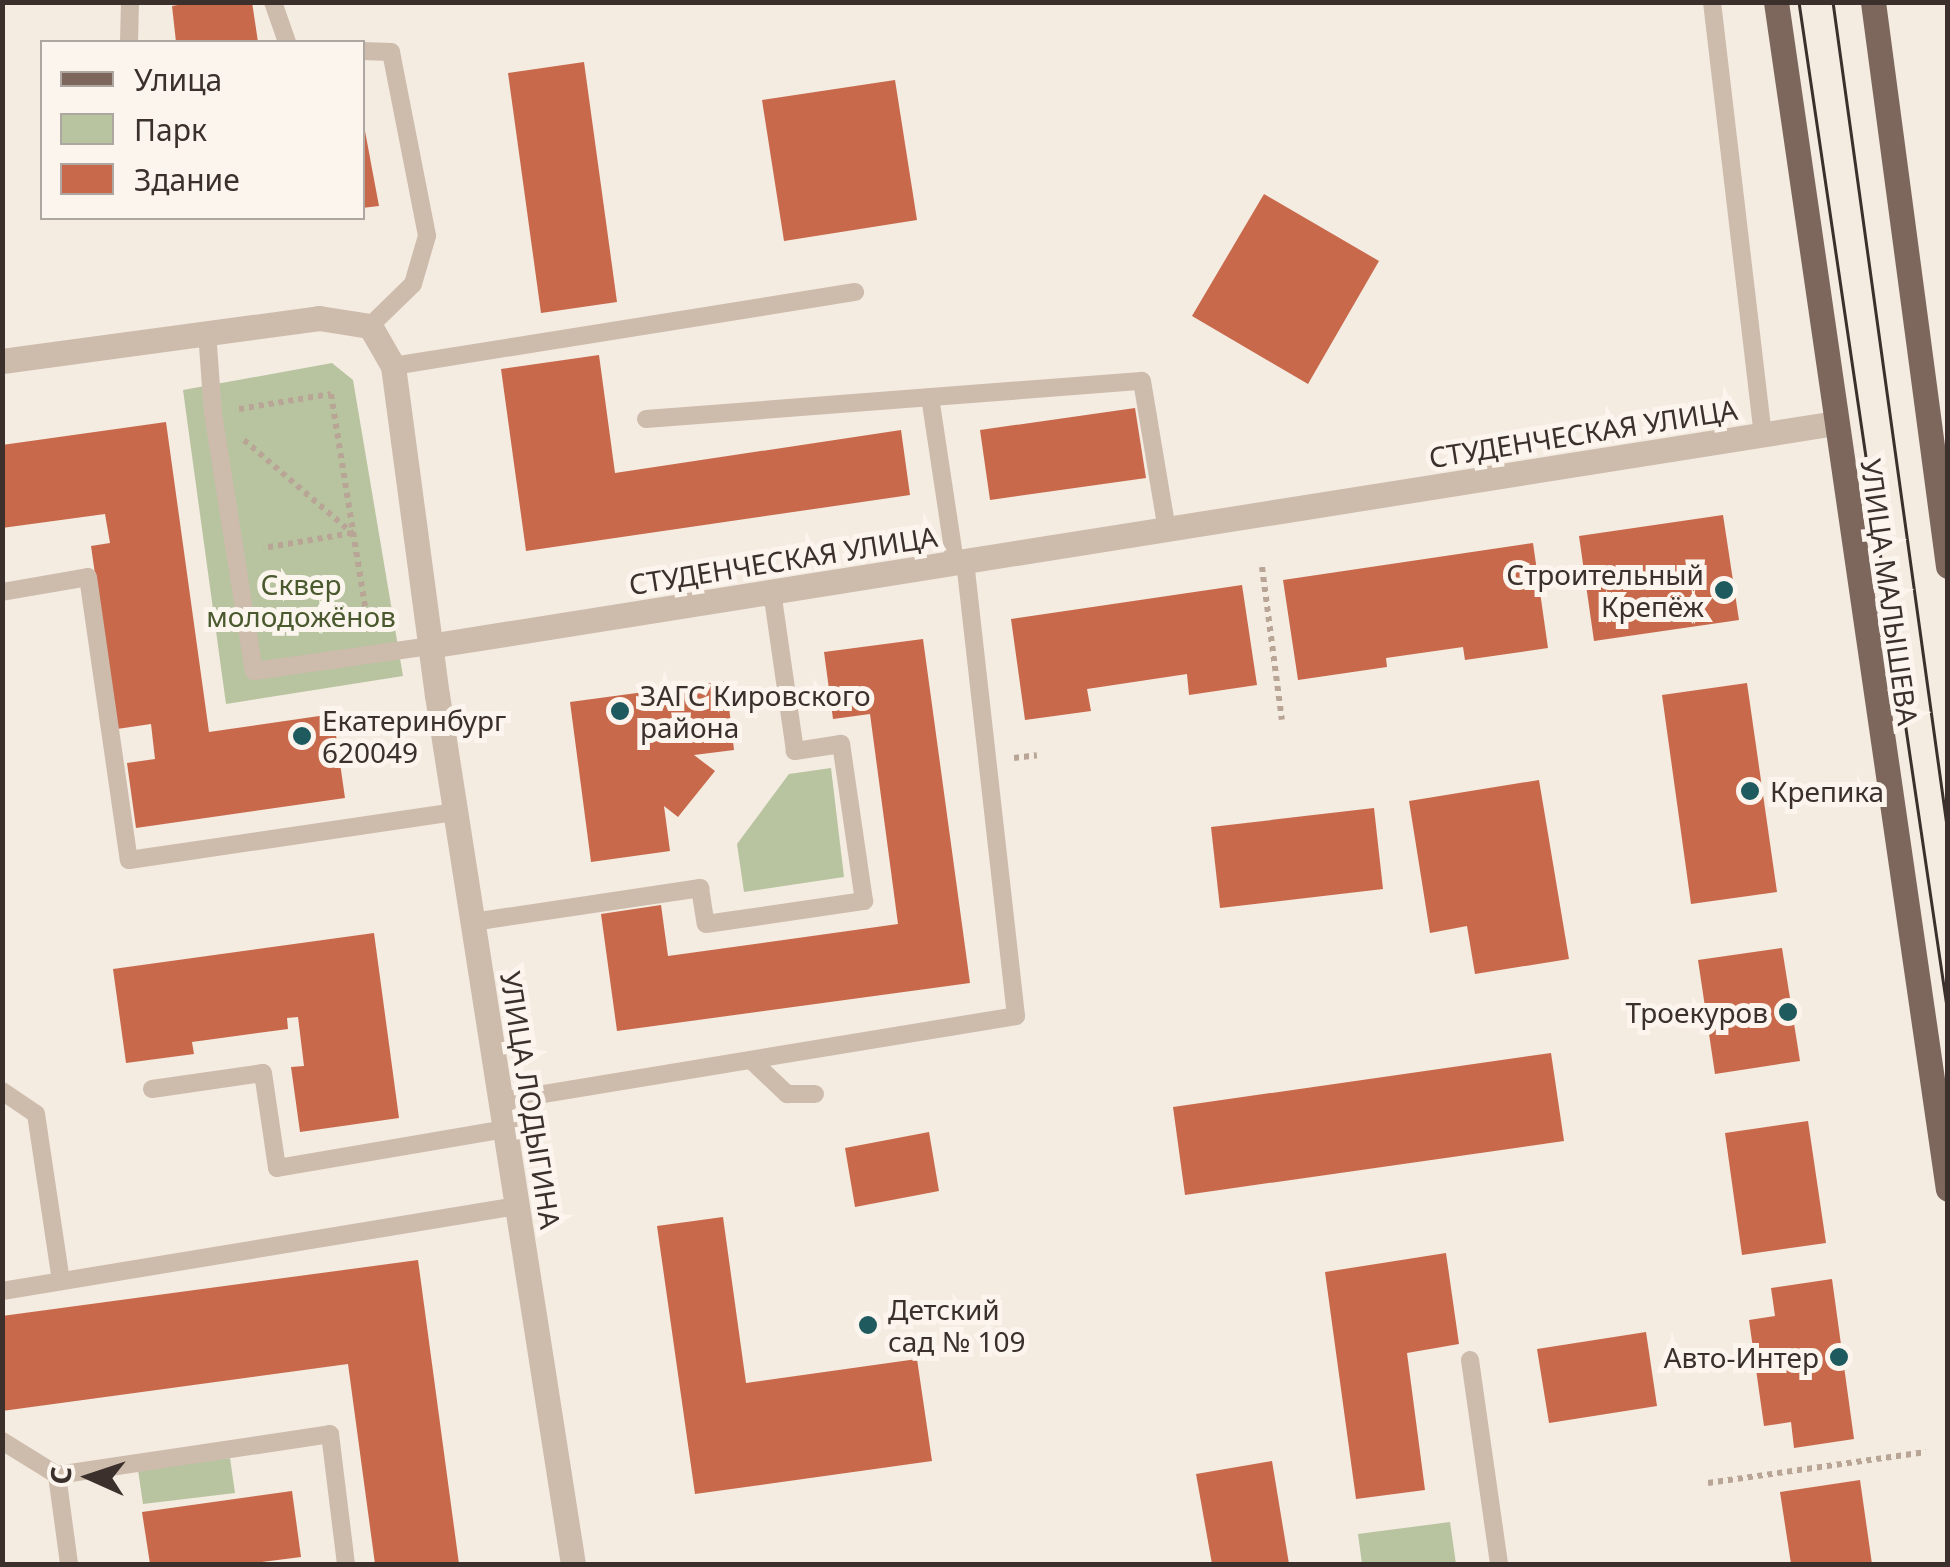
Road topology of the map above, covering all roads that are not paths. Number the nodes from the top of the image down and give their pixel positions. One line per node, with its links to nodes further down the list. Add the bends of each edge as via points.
1 (130, 2): 6 (lane)
2 (273, 2): 7 (lane)
3 (1712, 2): 18 (lane)
4 (1776, 2): 17 (main road, УЛИЦА МАЛЫШЕВА)
5 (1873, 2): 16 (main road)
6 (129, 40)
7 (286, 40)
8 (365, 51): 10 (lane, via 391,52 427,236 414,284)
9 (855, 292): 13 (lane)
10 (370, 326): 11 (street, via 319,318); 13 (street)
11 (208, 332): 12 (street); 24 (lane, via 213,413 254,672)
12 (2, 361)
13 (393, 366): 24 (street)
14 (930, 397): 15 (lane); 19 (lane, via 1142,381); 20 (lane)
15 (646, 419)
16 (1937, 420): 21 (main road)
17 (1835, 424): 18 (street, СТУДЕНЧЕСКАЯ УЛИЦА); 33 (main road, УЛИЦА МАЛЫШЕВА)
18 (1763, 435): 19 (street, СТУДЕНЧЕСКАЯ УЛИЦА)
19 (1167, 530): 20 (street, СТУДЕНЧЕСКАЯ УЛИЦА)
20 (960, 562): 23 (street, СТУДЕНЧЕСКАЯ УЛИЦА); 27 (lane, via 1016,1016)
21 (1948, 566)
22 (2, 592): 25 (lane, via 88,577 129,860)
23 (772, 592): 24 (street, СТУДЕНЧЕСКАЯ УЛИЦА); 26 (lane, via 795,751 841,744 864,901 706,924 700,888)
24 (430, 646): 25 (street, УЛИЦА ЛОДЫГИНА)
25 (455, 812): 26 (street, УЛИЦА ЛОДЫГИНА)
26 (473, 922): 31 (street, УЛИЦА ЛОДЫГИНА)
27 (751, 1060): 30 (lane, via 787,1094); 31 (lane)
28 (152, 1088): 32 (lane, via 262,1073 277,1168)
29 (2, 1090): 35 (lane, via 36,1114)
30 (815, 1094)
31 (501, 1101): 32 (street, УЛИЦА ЛОДЫГИНА)
32 (505, 1129): 34 (street, УЛИЦА ЛОДЫГИНА)
33 (1948, 1190)
34 (517, 1206): 35 (lane); 42 (street, УЛИЦА ЛОДЫГИНА)
35 (61, 1281): 36 (lane)
36 (2, 1291)
37 (1470, 1360): 43 (lane)
38 (2, 1440): 39 (lane)
39 (57, 1475): 40 (lane); 41 (lane, via 330,1434)
40 (69, 1564)
41 (346, 1564)
42 (574, 1564)
43 (1499, 1564)

